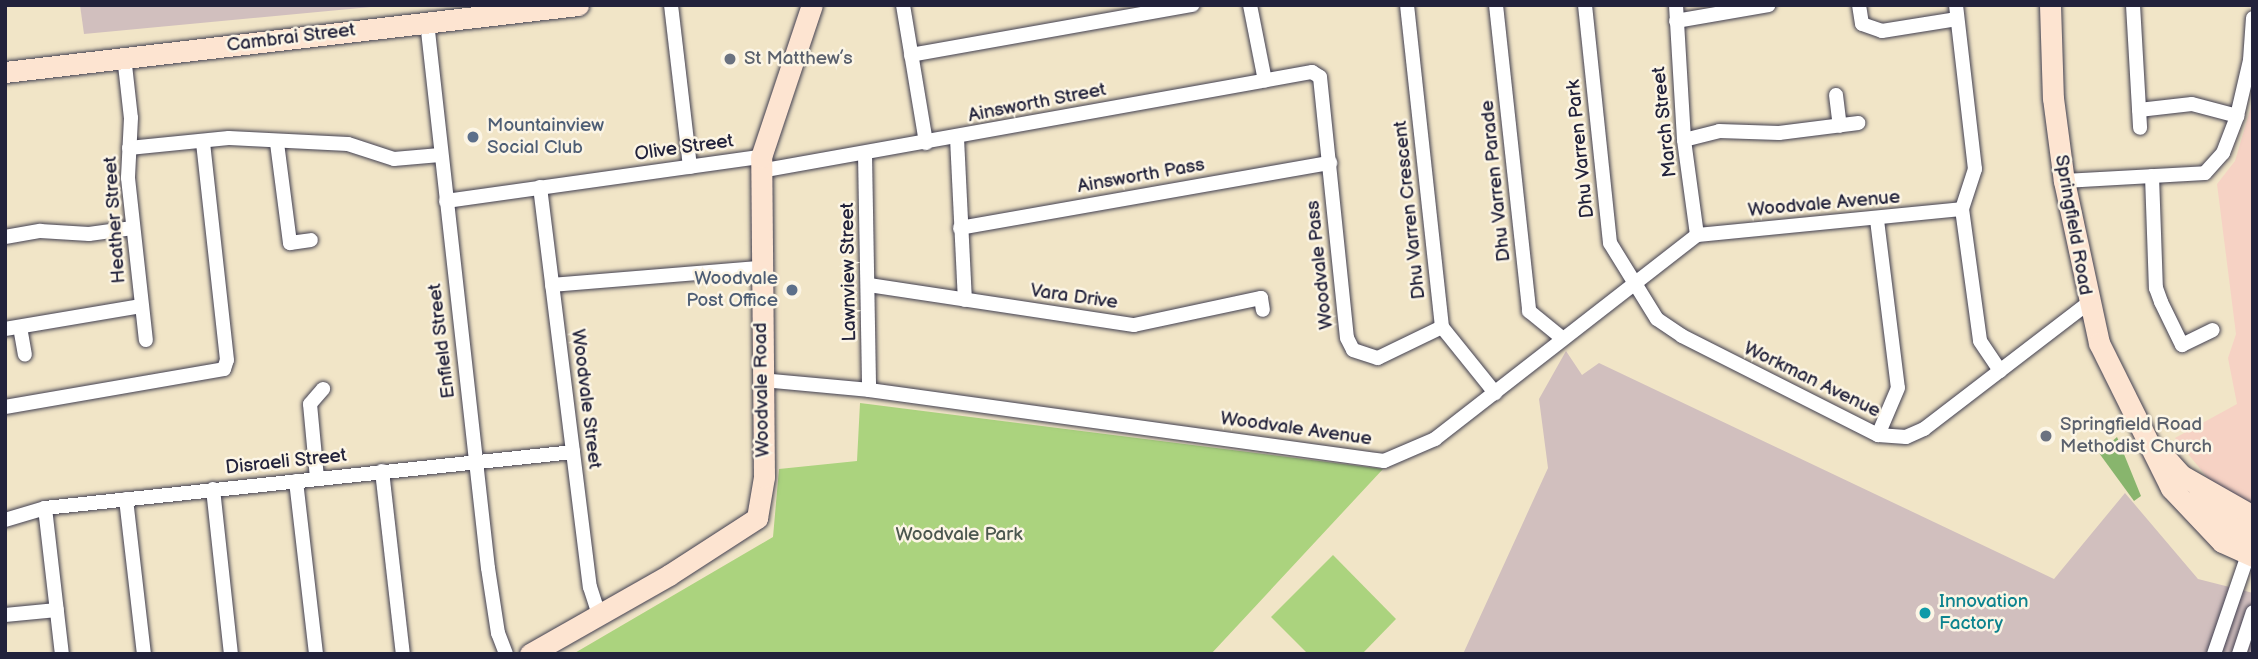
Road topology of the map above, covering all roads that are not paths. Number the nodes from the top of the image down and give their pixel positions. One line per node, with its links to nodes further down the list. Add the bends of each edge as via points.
1 (578, 5): 15 (main road, Cambrai Street)
2 (671, 5): 41 (street)
3 (812, 5): 40 (main road, Woodvale Road)
4 (903, 5): 20 (street)
5 (1193, 5): 20 (street)
6 (1250, 5): 24 (street)
7 (1407, 5): 61 (street, Dhu Varren Crescent)
8 (1496, 5): 64 (street, Dhu Varren Parade, via 1529,311)
9 (1585, 5): 54 (street, Dhu Varren Park, via 1610,243)
10 (1676, 5): 18 (street, March Street)
11 (1859, 5): 16 (street, via 1862,24 1882,31)
12 (2050, 5): 43 (main road, Springfield Road, via 2053,98)
13 (2133, 5): 26 (street)
14 (1768, 6): 18 (street)
15 (505, 9): 19 (main road, Cambrai Street)
16 (1956, 12): 46 (street, via 1975,169)
17 (2253, 18): 27 (street, via 2250,60)
18 (1676, 21): 32 (street, March Street)
19 (427, 22): 21 (main road, Cambrai Street); 38 (street, Enfield Street)
20 (911, 55): 35 (street)
21 (124, 56): 22 (main road, Cambrai Street); 36 (street, Heather Street, via 131,118)
22 (5, 72)
23 (1320, 77): 24 (street, Ainsworth Street, via 1312,72); 39 (street, Woodvale Pass)
24 (1265, 80): 31 (street, Ainsworth Street)
25 (1836, 95): 29 (street)
26 (2139, 110): 27 (street, via 2192,104); 30 (street)
27 (2237, 116): 42 (street, via 2223,153 2205,173)
28 (1858, 123): 29 (street)
29 (1840, 126): 32 (street, via 1779,133 1719,131)
30 (2140, 128)
31 (957, 138): 35 (street, Ainsworth Street); 49 (street)
32 (1684, 140): 50 (street, March Street)
33 (203, 141): 34 (street); 36 (street); 72 (street, via 227,360 224,369)
34 (277, 143): 38 (street, via 348,144 394,159); 52 (street, via 290,243)
35 (926, 143): 37 (street, Ainsworth Street)
36 (129, 148): 48 (street, Heather Street)
37 (865, 154): 40 (street, Ainsworth Street); 56 (street, Lawnview Street)
38 (440, 155): 45 (street, Enfield Street)
39 (1329, 163): 49 (street, Ainsworth Pass); 61 (street, Woodvale Pass, via 1347,338 1353,350 1378,358)
40 (761, 164): 41 (street, Olive Street); 53 (main road, Woodvale Road)
41 (690, 167): 44 (street, Olive Street)
42 (2152, 176): 43 (street); 63 (street, via 2155,288 2182,345)
43 (2064, 181): 58 (main road, Springfield Road)
44 (540, 187): 45 (street, Olive Street); 55 (street, Woodvale Street)
45 (446, 201): 76 (street, Enfield Street)
46 (1962, 209): 47 (street, Woodvale Avenue); 67 (street, via 1980,341)
47 (1877, 220): 50 (street, Woodvale Avenue); 74 (street, via 1898,388)
48 (133, 228): 51 (street, via 89,233 40,231); 59 (street, Heather Street)
49 (960, 228): 57 (street)
50 (1697, 235): 54 (street, Woodvale Avenue)
51 (5, 237)
52 (311, 240)
53 (760, 268): 55 (street); 68 (main road, Woodvale Road)
54 (1632, 283): 64 (street, Woodvale Avenue); 74 (street, Workman Avenue, via 1657,319 1682,336)
55 (552, 285): 75 (street, Woodvale Street)
56 (869, 285): 57 (street, Vara Drive); 70 (street, Lawnview Street)
57 (965, 300): 60 (street, Vara Drive, via 1134,325 1261,298)
58 (2087, 304): 67 (street, Workman Avenue); 73 (main road, Springfield Road, via 2099,343)
59 (141, 306): 62 (street); 65 (street, Heather Street)
60 (1263, 310)
61 (1442, 327): 71 (street)
62 (13, 328): 66 (street)
63 (2213, 330)
64 (1562, 338): 71 (street, Woodvale Avenue)
65 (146, 340)
66 (25, 355)
67 (2000, 371): 74 (street, Workman Avenue, via 1924,429 1906,437)
68 (762, 380): 70 (street, Woodvale Avenue); 90 (main road, Woodvale Road, via 763,500 757,518)
69 (323, 389): 79 (street, via 310,404)
70 (869, 390): 71 (street, Woodvale Avenue, via 1384,461 1435,439)
71 (1495, 393)
72 (5, 407)
73 (2142, 433): 78 (main road, Springfield Road); 86 (main road, Springfield Road, via 2171,488 2192,514 2222,542)
74 (1878, 435)
75 (573, 452): 76 (street, Disraeli Street); 90 (street, Woodvale Street, via 590,587)
76 (475, 461): 77 (street, Disraeli Street); 96 (street, Enfield Street, via 498,633)
77 (382, 471): 79 (street, Disraeli Street); 95 (street)
78 (2181, 475): 84 (main road, Springfield Road); 86 (main road)
79 (317, 478): 80 (street, Disraeli Street)
80 (296, 481): 81 (street, Disraeli Street); 94 (street)
81 (213, 489): 82 (street, Disraeli Street); 93 (street)
82 (127, 499): 83 (street, Disraeli Street); 92 (street)
83 (45, 508): 85 (street, Disraeli Street); 87 (street)
84 (2253, 516)
85 (5, 520)
86 (2251, 547): 98 (street)
87 (57, 610): 89 (street); 91 (street)
88 (2253, 612): 99 (street)
89 (5, 615)
90 (599, 615): 97 (main road, Woodvale Road)
91 (62, 654)
92 (144, 654)
93 (231, 654)
94 (316, 654)
95 (403, 654)
96 (506, 654)
97 (530, 654)
98 (2214, 654)
99 (2239, 654)

